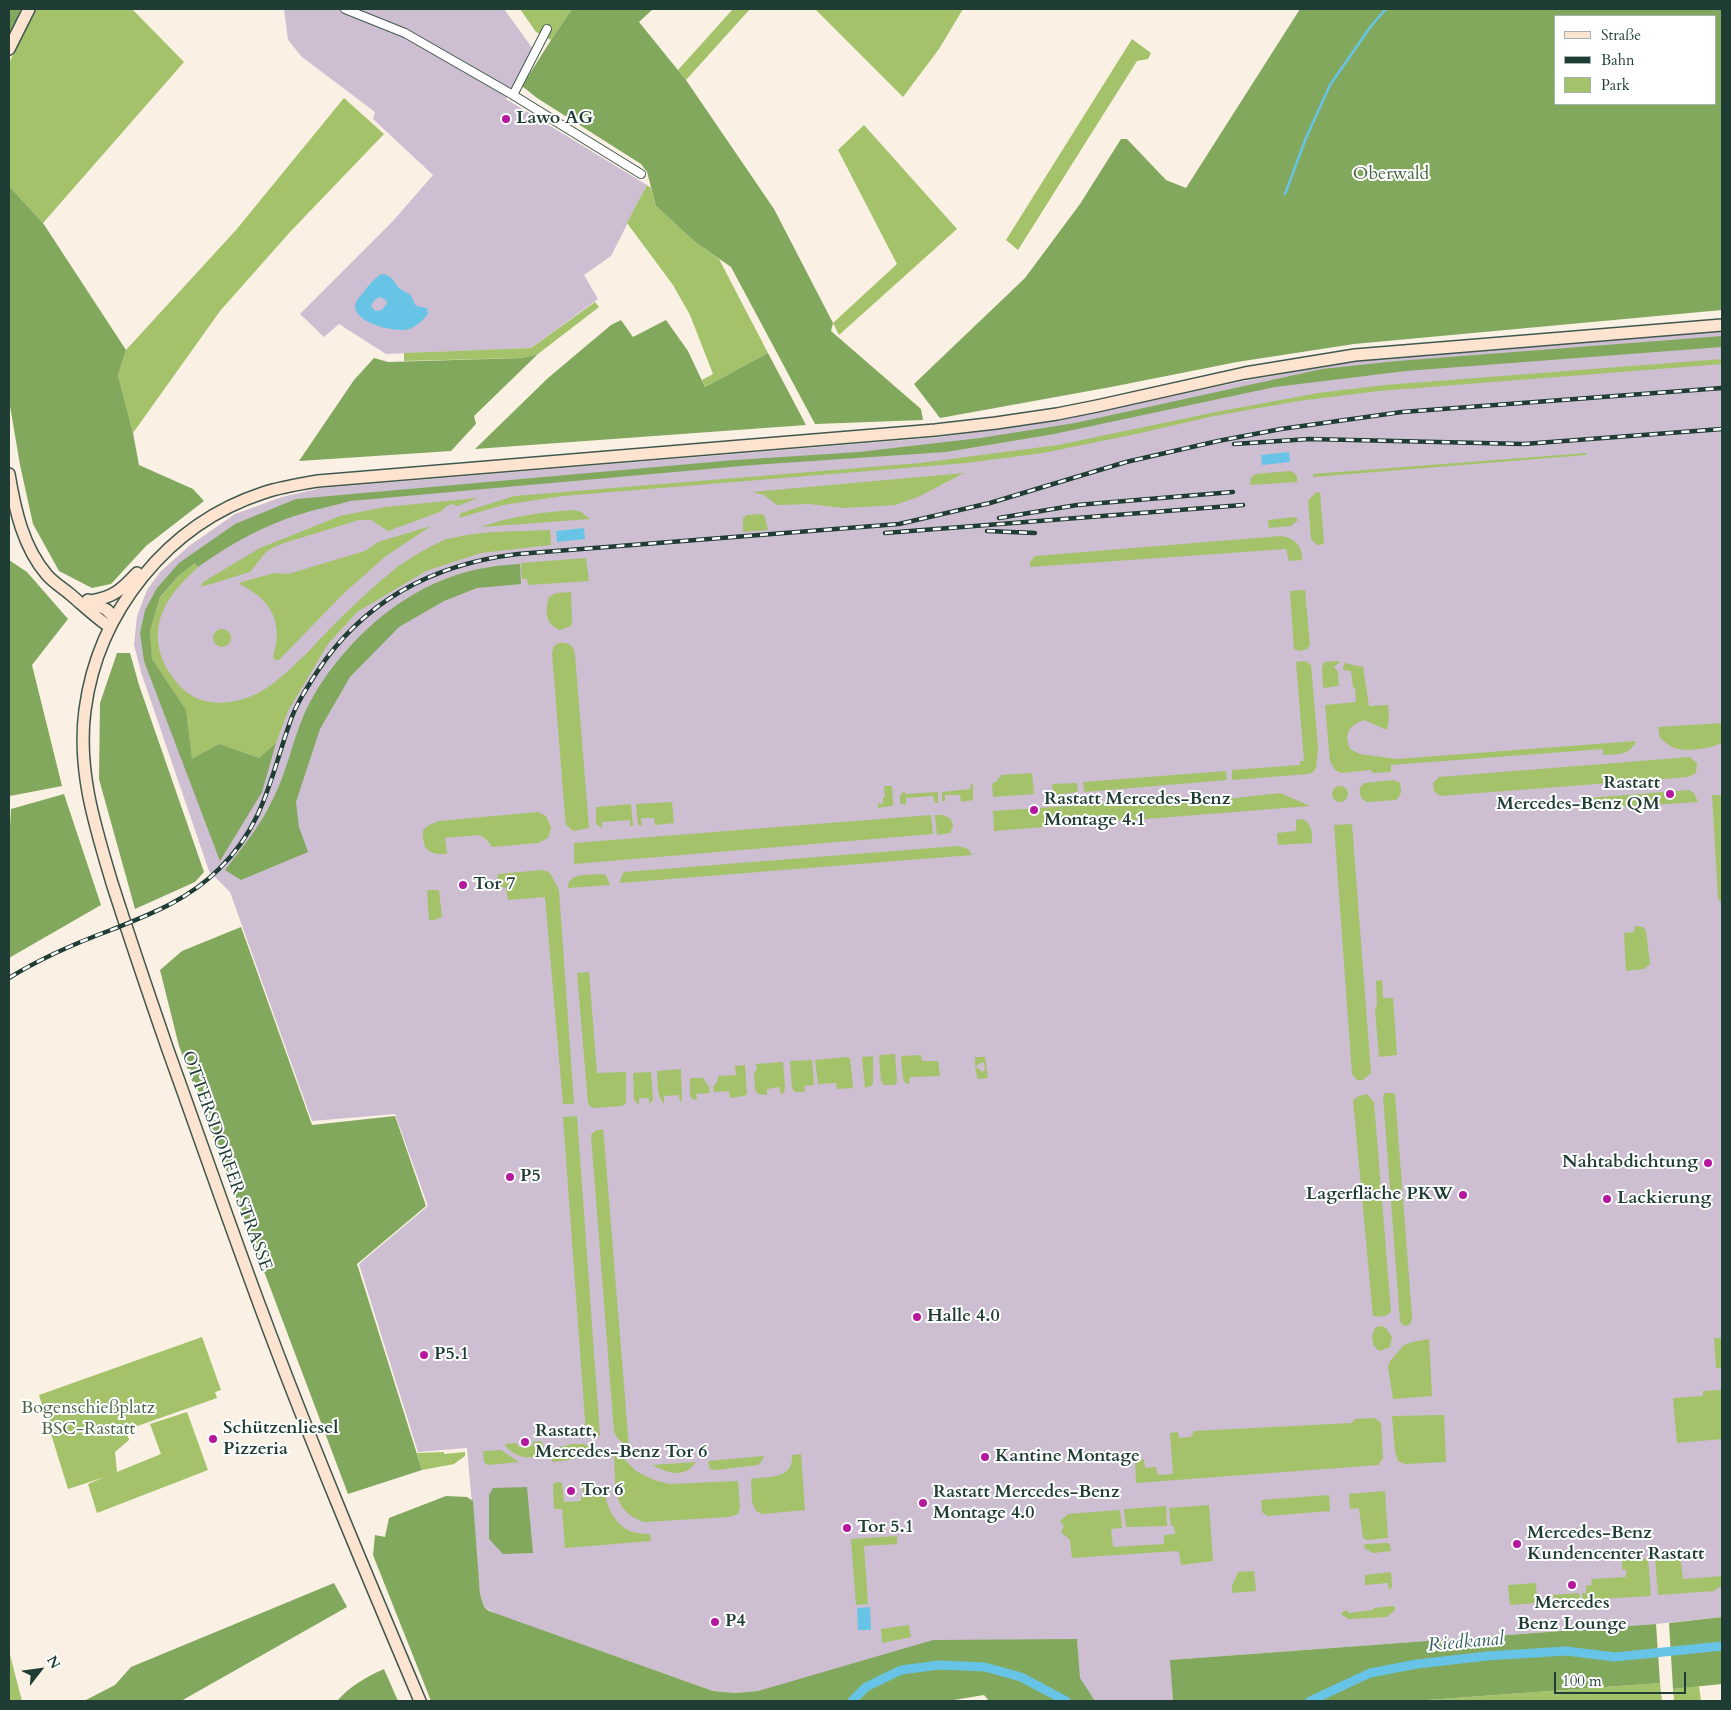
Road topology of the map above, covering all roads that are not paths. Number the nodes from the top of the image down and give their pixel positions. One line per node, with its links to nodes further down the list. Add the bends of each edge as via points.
1 (30, 9): 4 (street)
2 (345, 9): 5 (street, via 405,33)
3 (547, 29): 5 (street)
4 (9, 49)
5 (513, 95): 6 (street)
6 (642, 174)
7 (1722, 325): 9 (street, via 1355,355 1245,372 1097,406 935,430 318,480 262,493 232,506 208,519)
8 (9, 474): 10 (street, via 14,505 29,548 48,575)
9 (167, 550): 11 (street, via 149,559 110,598); 12 (street, OTTERSDORFER STRASSE, via 129,594)
10 (70, 594): 11 (street); 12 (street, via 100,621)
11 (91, 601): 12 (street, via 107,610)
12 (112, 622): 13 (street, OTTERSDORFER STRASSE, via 90,682 85,711 85,774 94,822 151,1001 261,1310)
13 (420, 1701)

